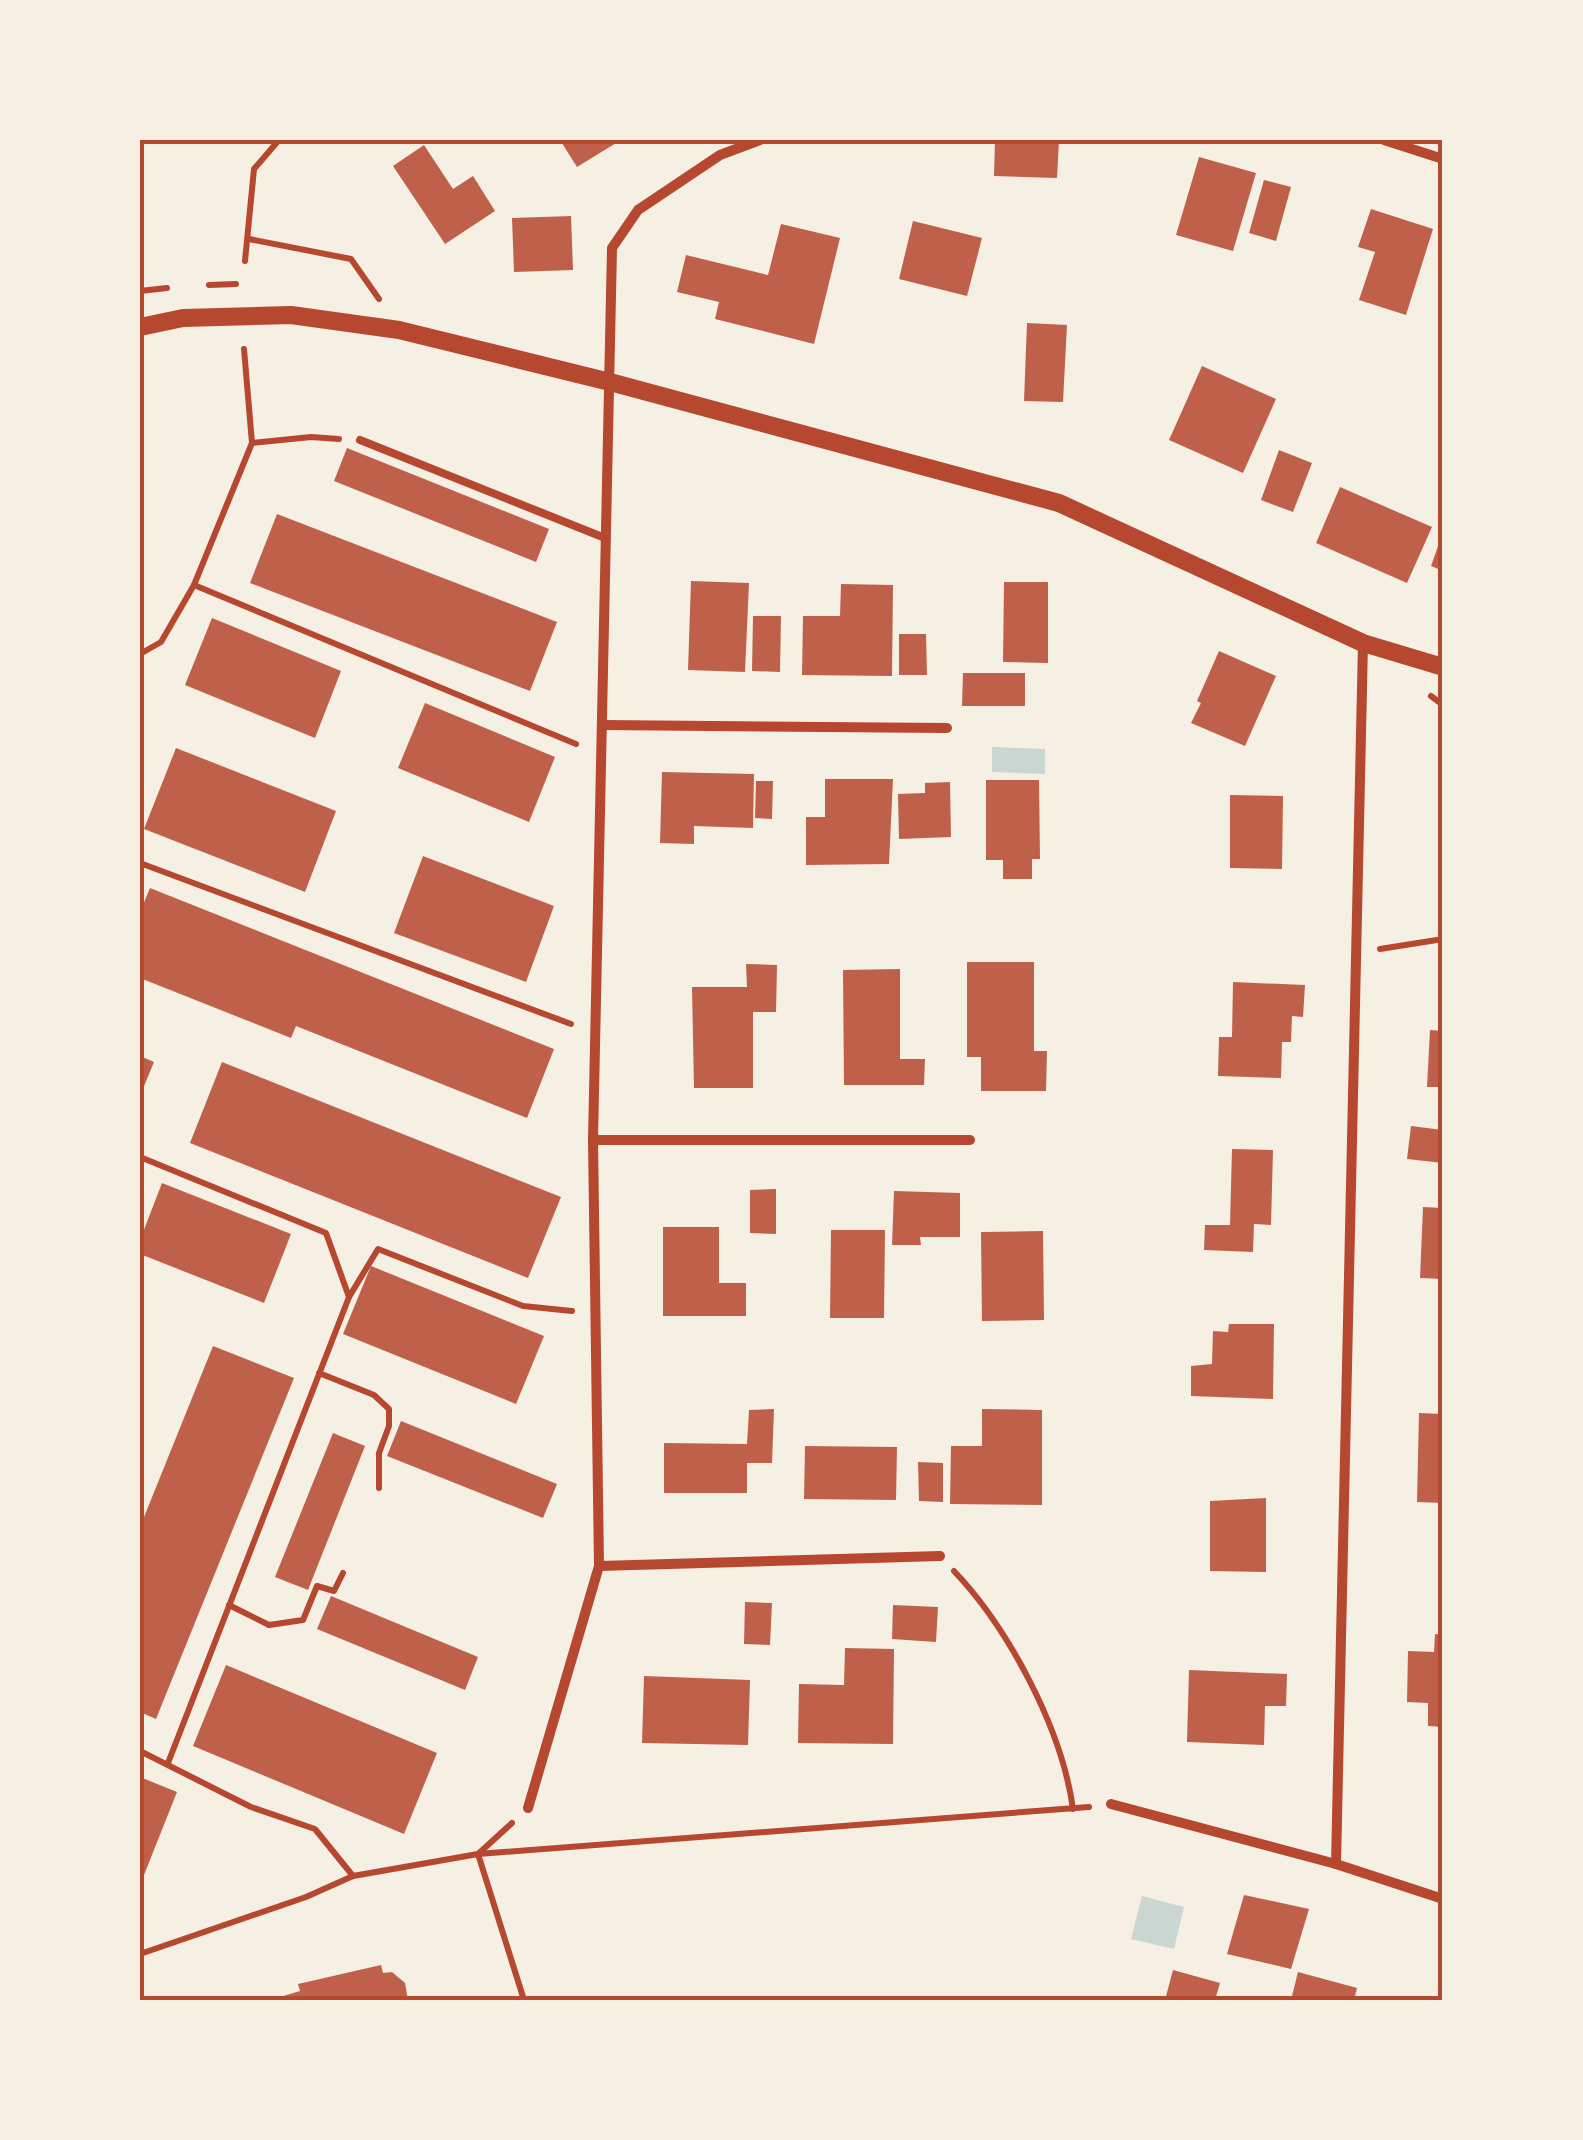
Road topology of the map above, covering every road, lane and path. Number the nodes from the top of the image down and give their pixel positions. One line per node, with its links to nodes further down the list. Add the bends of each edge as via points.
1 (279, 140): 5 (path, via 254,168)
2 (760, 140): 10 (street, via 720,155 638,210 612,248)
3 (1384, 140): 4 (street)
4 (1443, 159)
5 (248, 239): 6 (path); 8 (path, via 351,259)
6 (245, 261)
7 (140, 327): 8 (street, via 183,318 291,316)
8 (399, 330): 10 (street)
9 (244, 349): 12 (path)
10 (610, 382): 13 (street); 15 (street, via 1060,503)
11 (360, 440): 12 (path); 13 (lane)
12 (252, 443): 14 (path)
13 (604, 538): 18 (street)
14 (194, 585): 16 (path, via 161,642); 20 (path)
15 (1363, 643): 17 (street); 23 (street)
16 (140, 654)
17 (1443, 667)
18 (603, 725): 19 (street); 20 (street)
19 (947, 728)
20 (602, 756): 24 (street)
21 (140, 863): 24 (path)
22 (1443, 938): 23 (path)
23 (1356, 953): 42 (street)
24 (595, 1034): 25 (street)
25 (593, 1140): 26 (street); 29 (street)
26 (970, 1140)
27 (140, 1157): 28 (path, via 326,1233)
28 (349, 1297): 29 (path, via 378,1249 523,1306); 30 (path)
29 (593, 1312): 33 (street)
30 (319, 1372): 31 (path, via 374,1395 389,1409); 35 (path)
31 (379, 1488)
32 (940, 1556): 33 (street); 40 (path, via 983,1602 1028,1674)
33 (599, 1566): 39 (street)
34 (343, 1573): 35 (path, via 334,1591 317,1586 303,1620 270,1625)
35 (229, 1605): 37 (path)
36 (140, 1752): 37 (path)
37 (168, 1763): 43 (path, via 251,1806 315,1829)
38 (1110, 1804): 40 (path); 42 (street)
39 (528, 1808): 41 (path)
40 (1073, 1809): 41 (path)
41 (478, 1854): 43 (path); 46 (path)
42 (1336, 1864): 44 (street)
43 (353, 1876): 45 (path)
44 (1443, 1900)
45 (140, 1954)
46 (524, 2000)

